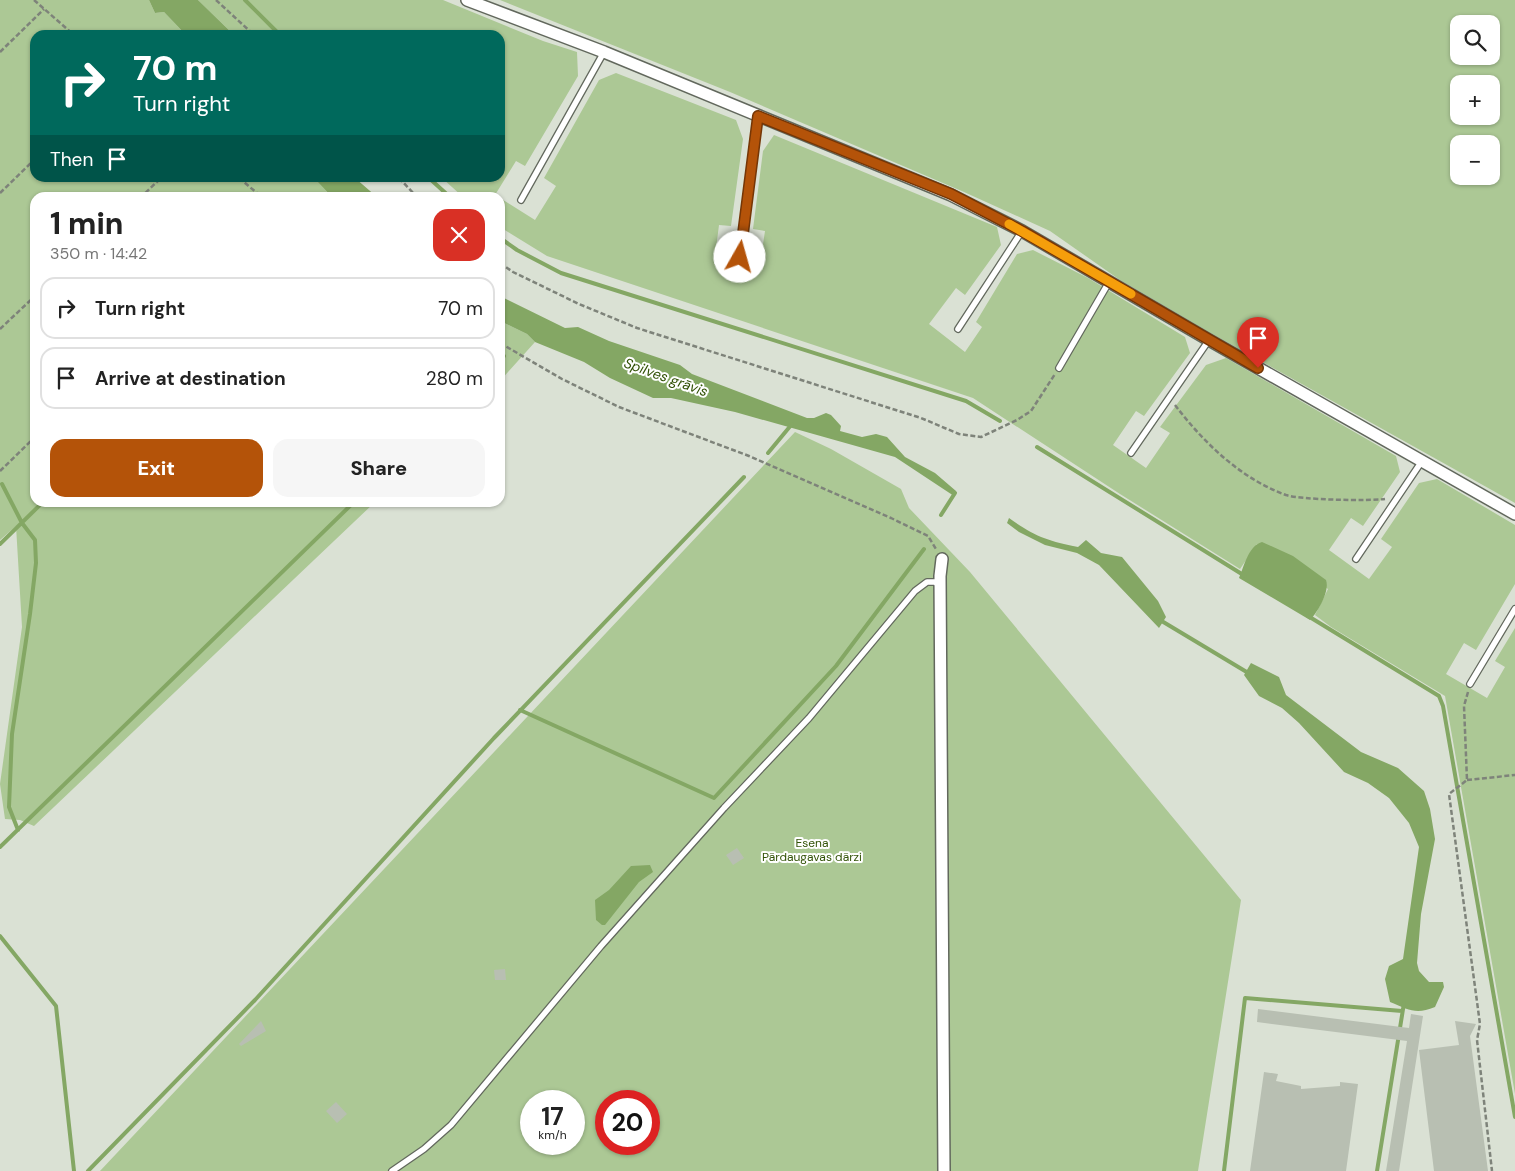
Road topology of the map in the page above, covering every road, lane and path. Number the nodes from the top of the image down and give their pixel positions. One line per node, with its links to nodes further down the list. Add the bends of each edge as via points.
1 (34, 0): 4 (path)
2 (216, 0): 6 (path)
3 (467, 0): 8 (street)
4 (44, 9): 5 (path); 7 (path)
5 (68, 30)
6 (249, 30)
7 (0, 52)
8 (604, 52): 9 (street); 18 (lane)
9 (758, 116): 19 (street, via 951,194); 20 (lane)
10 (30, 164): 14 (path)
11 (157, 182): 15 (path)
12 (244, 182): 16 (path)
13 (403, 182): 17 (path)
14 (0, 192)
15 (146, 192)
16 (256, 192)
17 (412, 192)
18 (521, 200)
19 (1022, 231): 22 (street); 25 (lane)
20 (740, 257)
21 (505, 266): 28 (path, via 579,304 637,328 921,418 959,434 980,437 1017,420 1031,410)
22 (1109, 282): 26 (street); 28 (lane)
23 (30, 301): 24 (path)
24 (0, 329)
25 (958, 329)
26 (1209, 340): 29 (lane); 32 (street)
27 (505, 345): 36 (path, via 562,380 619,407 749,456 928,536)
28 (1059, 368)
29 (1170, 397): 31 (lane); 34 (path, via 1219,454 1248,475 1287,495)
30 (30, 443): 33 (path)
31 (1131, 453)
32 (1422, 461): 34 (lane); 35 (street)
33 (0, 471)
34 (1397, 498): 37 (lane)
35 (1515, 514)
36 (942, 559): 38 (street)
37 (1356, 559)
38 (940, 587): 43 (lane, via 935,582 927,582 915,591 809,718 601,946 451,1124 424,1149); 44 (street)
39 (1515, 609): 40 (lane)
40 (1470, 684): 42 (path, via 1464,706)
41 (1515, 775): 42 (path)
42 (1467, 780): 45 (path, via 1449,794 1480,1024 1477,1040)
43 (392, 1171)
44 (944, 1171)
45 (1492, 1171)

